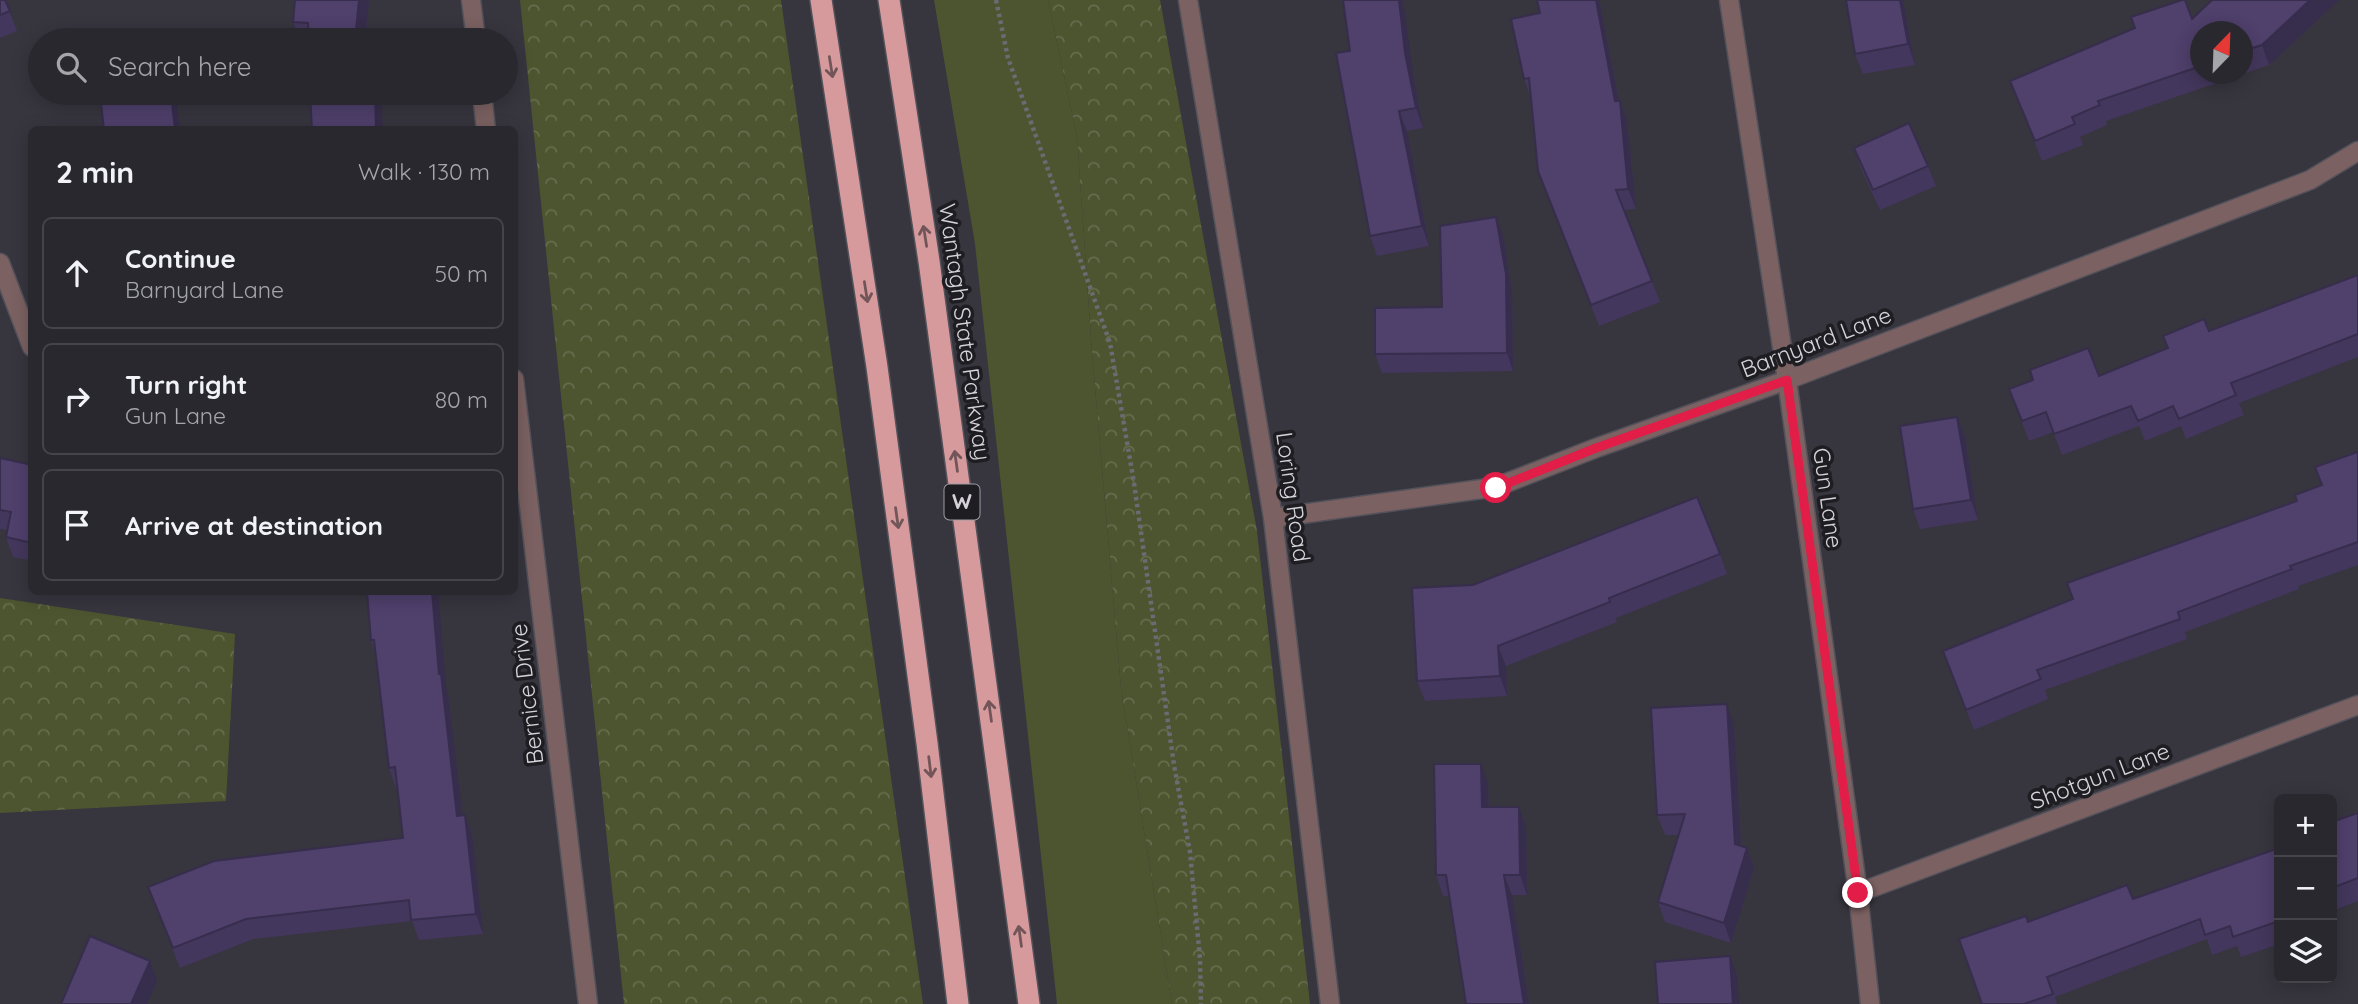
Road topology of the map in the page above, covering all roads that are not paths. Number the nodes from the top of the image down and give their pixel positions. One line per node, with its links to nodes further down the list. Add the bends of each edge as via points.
1 (471, 0): 6 (street)
2 (821, 0): 18 (highway, one-way to 18, via 877,367)
3 (889, 0): 19 (highway, Wantagh State Parkway / W, one-way to 3, via 929,261)
4 (1188, 0): 14 (street, Loring Road)
5 (1729, 0): 12 (street, Gun Lane)
6 (474, 28)
7 (483, 105): 8 (street)
8 (486, 126)
9 (2358, 151): 12 (street, Barnyard Lane, via 2310,180)
10 (0, 263): 11 (street)
11 (28, 336)
12 (1787, 380): 14 (street, Barnyard Lane, via 1496,488); 16 (street, Gun Lane)
13 (518, 413): 17 (street, Bernice Drive)
14 (1273, 518): 20 (street, Loring Road)
15 (2358, 705): 16 (street, Shotgun Lane)
16 (1858, 893): 21 (street, Gun Lane)
17 (588, 1004)
18 (958, 1004)
19 (1029, 1004)
20 (1330, 1004)
21 (1870, 1004)

